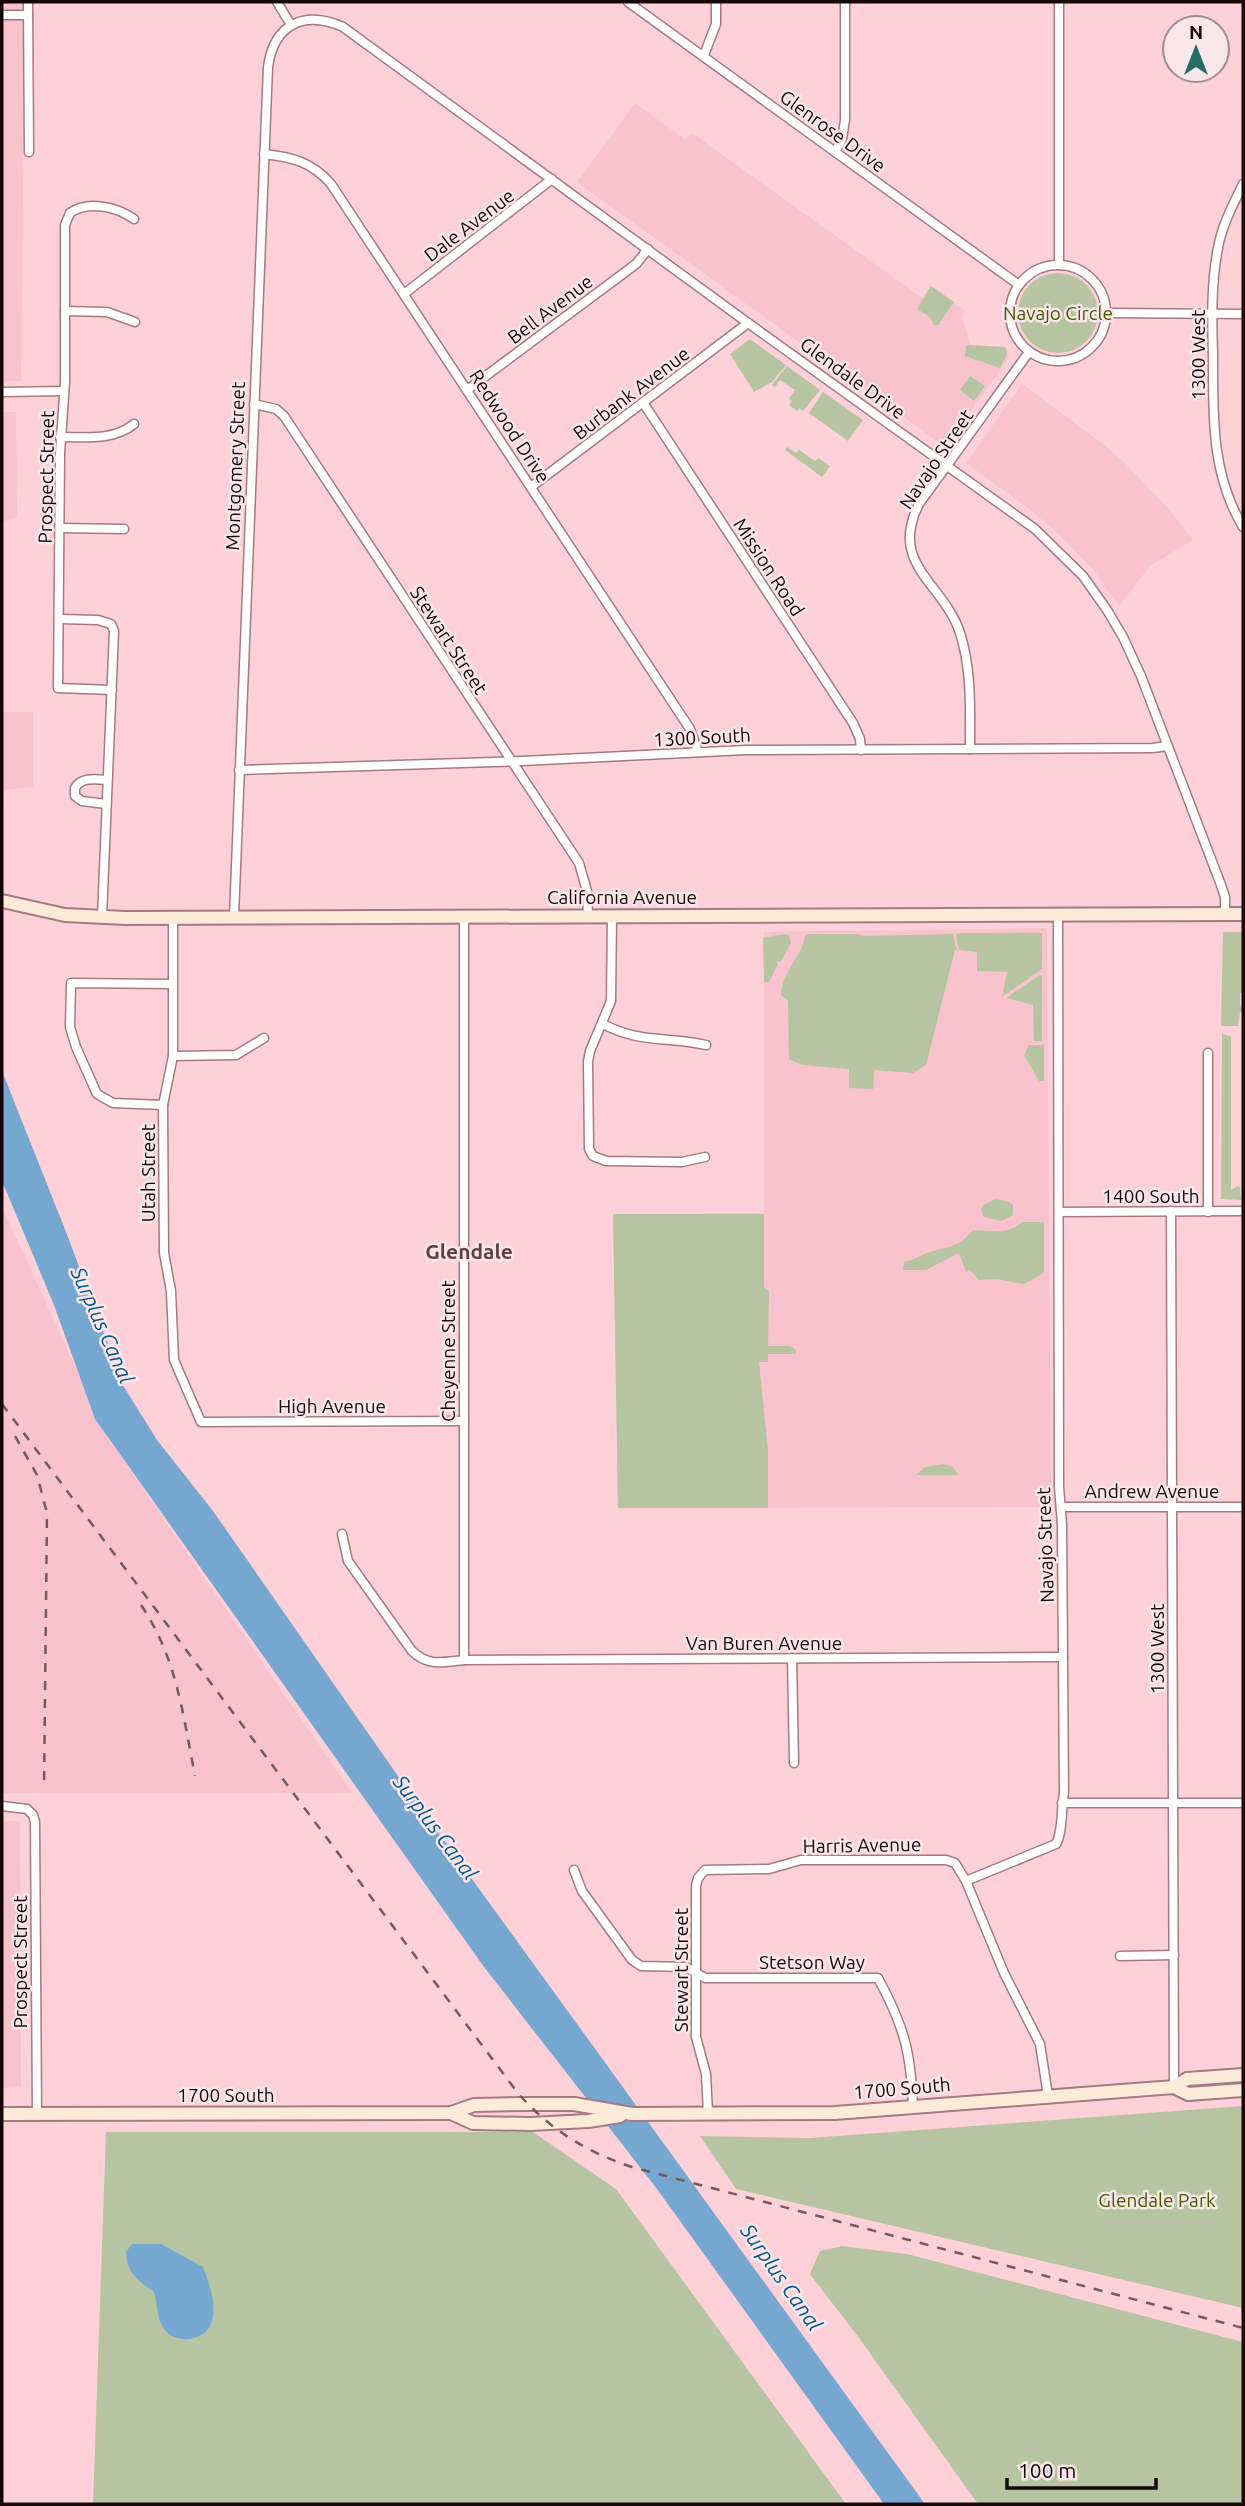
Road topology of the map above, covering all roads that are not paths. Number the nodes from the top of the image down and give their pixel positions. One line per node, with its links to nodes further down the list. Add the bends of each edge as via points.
1 (28, 2): 8 (street)
2 (277, 2): 9 (street)
3 (628, 2): 10 (street, Glenrose Drive)
4 (716, 2): 10 (street, via 716,24)
5 (845, 2): 12 (street, via 845,120)
6 (1059, 2): 18 (street)
7 (2, 15): 8 (street)
8 (28, 15): 11 (street)
9 (291, 25): 13 (street, Montgomery Street, via 278,36 270,55); 14 (street, Glendale Drive, via 317,20 343,27)
10 (704, 55): 12 (street, Glenrose Drive)
11 (29, 152)
12 (835, 152): 19 (street, Glenrose Drive)
13 (264, 154): 20 (street, Redwood Drive, via 296,158 321,172); 31 (street, Montgomery Street)
14 (552, 180): 17 (street, Glendale Drive); 20 (street, Dale Avenue)
15 (1243, 184): 23 (street, 1300 West, via 1218,248)
16 (134, 219): 21 (street, Prospect Street, via 108,207 82,207 70,213 65,225)
17 (648, 249): 26 (street, Glendale Drive); 28 (street, Bell Avenue, via 636,264)
18 (1059, 265): 19 (street, via 1038,269); 22 (street, via 1091,278 1101,290)
19 (1019, 285): 27 (street, via 1011,300 1010,317 1014,333)
20 (404, 294): 28 (street, Redwood Drive)
21 (65, 311): 25 (street, via 107,312); 29 (street, Prospect Street)
22 (1106, 313): 23 (street); 27 (street, via 1100,337 1081,356 1055,361)
23 (1213, 314): 24 (street); 37 (street, 1300 West, via 1215,449 1228,497)
24 (1243, 314)
25 (135, 322)
26 (748, 323): 32 (street, Burbank Avenue); 35 (street, Glendale Drive)
27 (1029, 352): 35 (street, Navajo Street)
28 (467, 390): 36 (street, Redwood Drive)
29 (64, 391): 30 (street); 34 (street, Prospect Street)
30 (2, 392)
31 (254, 404): 46 (street, Stewart Street, via 276,409 284,416); 47 (street, Montgomery Street)
32 (643, 404): 36 (street, Burbank Avenue); 43 (street, Mission Road, via 853,723)
33 (134, 424): 34 (street, via 108,436)
34 (60, 437): 38 (street, Prospect Street)
35 (948, 466): 42 (street, Glendale Drive, via 1035,529 1083,576 1123,636); 44 (street, Navajo Street, via 915,513 910,546 916,565 960,631 968,668)
36 (531, 487): 45 (street, Redwood Drive, via 690,729)
37 (1243, 527)
38 (60, 528): 39 (street); 40 (street, Prospect Street)
39 (124, 529)
40 (60, 619): 41 (street, via 111,624); 41 (street, Prospect Street, via 58,688)
41 (112, 690): 48 (street)
42 (1167, 746): 44 (street, 1300 South); 51 (street, Glendale Drive, via 1221,885)
43 (861, 750): 44 (street, 1300 South); 45 (street, 1300 South)
44 (970, 750)
45 (698, 752): 46 (street, 1300 South)
46 (510, 761): 47 (street, 1300 South); 55 (street, Stewart Street, via 581,867)
47 (239, 770): 58 (street, Montgomery Street)
48 (107, 780): 49 (street); 49 (street, via 84,780 75,788 75,796 82,801)
49 (106, 804): 57 (street)
50 (2, 901): 57 (street, California Avenue, via 65,915)
51 (1225, 914): 52 (street, California Avenue); 53 (street, California Avenue)
52 (1243, 914)
53 (1058, 915): 56 (street, California Avenue); 70 (street, Navajo Street)
54 (464, 916): 55 (street, California Avenue); 58 (street, California Avenue); 73 (street, Cheyenne Street)
55 (588, 916): 56 (street, California Avenue)
56 (612, 916): 61 (street, via 612,990)
57 (102, 917): 59 (street, California Avenue)
58 (234, 917): 59 (street, California Avenue)
59 (173, 918): 60 (street, Utah Street)
60 (172, 984): 65 (street, Utah Street); 66 (street, via 71,984 71,1027 97,1094 113,1103)
61 (603, 1024): 63 (street, via 639,1038); 67 (street, via 588,1062 593,1156 619,1161)
62 (264, 1038): 65 (street, via 236,1055)
63 (706, 1045)
64 (1208, 1053): 71 (street)
65 (173, 1056): 66 (street, Utah Street)
66 (163, 1105): 72 (street, Utah Street, via 164,1253 174,1360)
67 (705, 1157)
68 (1171, 1211): 70 (street, 1400 South); 71 (street, 1400 South); 75 (street, 1300 West)
69 (1243, 1211): 71 (street, 1400 South)
70 (1059, 1212): 74 (street, Navajo Street)
71 (1208, 1212)
72 (201, 1422): 73 (street, High Avenue)
73 (464, 1422): 80 (street, Cheyenne Street)
74 (1061, 1507): 75 (street, Andrew Avenue); 78 (street, Navajo Street)
75 (1172, 1507): 76 (street, Andrew Avenue); 83 (street, 1300 West)
76 (1243, 1507)
77 (342, 1534): 80 (street, Van Buren Avenue, via 348,1561 412,1651 431,1662)
78 (1063, 1657): 79 (street, Van Buren Avenue); 82 (street, Navajo Street)
79 (792, 1658): 80 (street, Van Buren Avenue); 81 (street)
80 (464, 1660)
81 (794, 1763)
82 (1062, 1803): 83 (street); 88 (street, Navajo Street, via 1056,1844)
83 (1173, 1803): 84 (street); 89 (street, 1300 West)
84 (1243, 1803)
85 (2, 1806): 100 (street, Prospect Street, via 30,1811 35,1828)
86 (574, 1870): 91 (street, via 582,1891 636,1964 686,1967)
87 (705, 1870): 88 (street, Harris Avenue, via 769,1869 801,1860 946,1860 955,1863); 91 (street, Stewart Street, via 696,1886)
88 (966, 1881): 95 (street, via 1003,1973 1040,2044)
89 (1174, 1955): 90 (street); 93 (street, 1300 West)
90 (1120, 1956)
91 (696, 1973): 96 (street, Stetson Way, via 705,1978 878,1978 906,2040); 98 (street, Stewart Street, via 696,2037 706,2074)
92 (1243, 2075): 93 (street, 1700 South, via 1187,2079)
93 (1174, 2087): 94 (street, 1700 South, via 1188,2094); 95 (street, 1700 South)
94 (1243, 2090)
95 (1048, 2096): 96 (street, 1700 South)
96 (913, 2107): 98 (street, 1700 South, via 835,2113)
97 (451, 2113): 100 (street, 1700 South); 101 (street, 1700 South, via 474,2105 574,2104); 101 (street, 1700 South, via 473,2123 530,2124)
98 (708, 2113): 101 (street, 1700 South)
99 (2, 2114): 100 (street, 1700 South)
100 (37, 2114)
101 (632, 2114)

